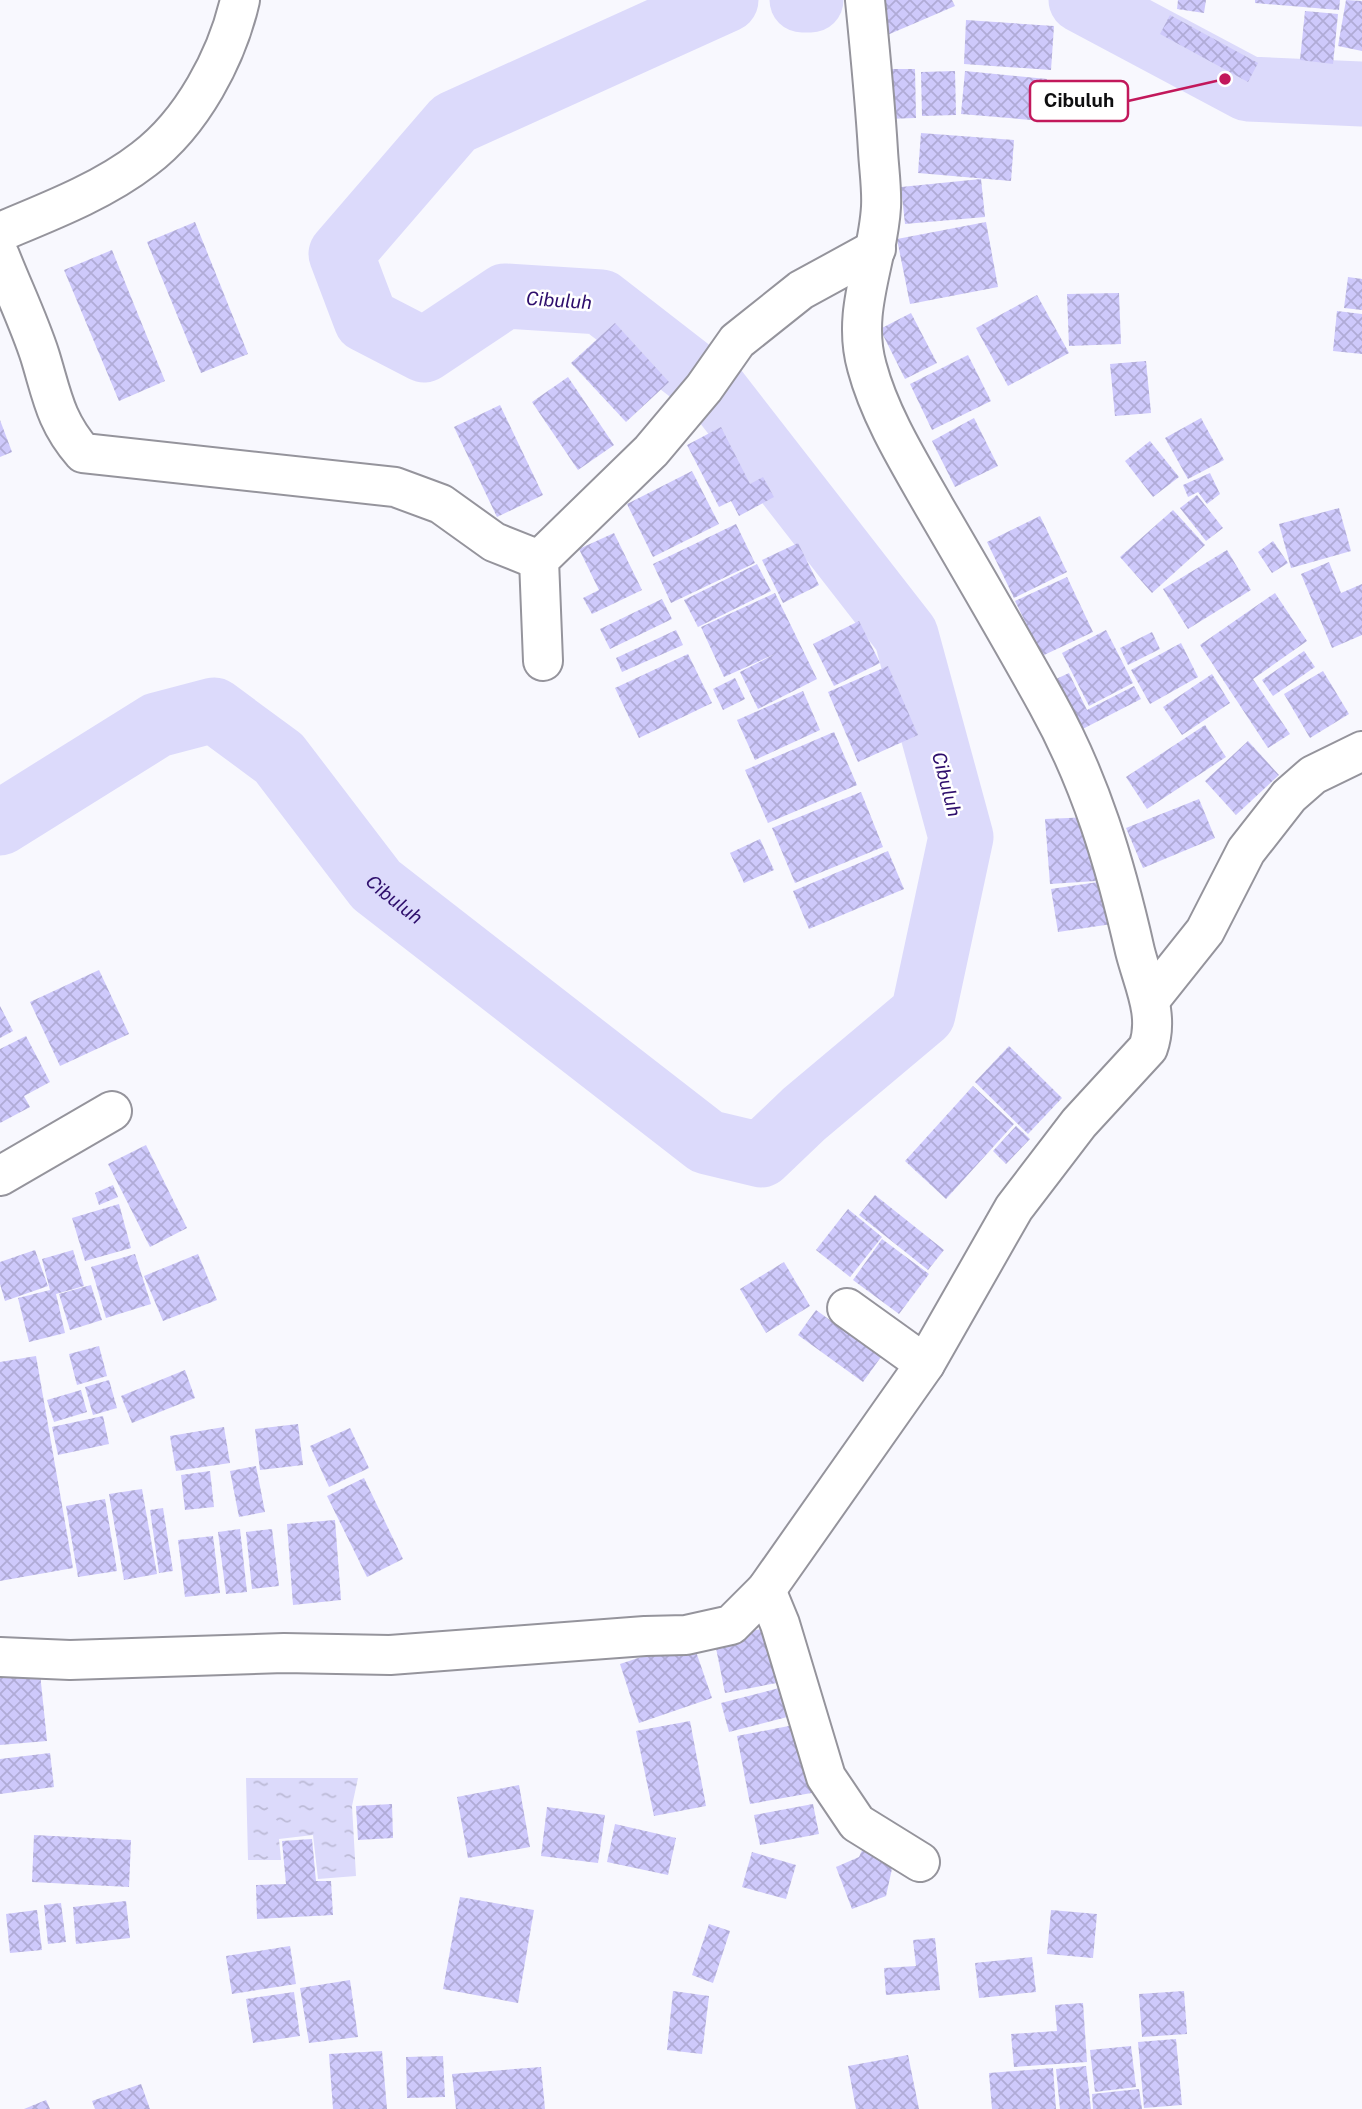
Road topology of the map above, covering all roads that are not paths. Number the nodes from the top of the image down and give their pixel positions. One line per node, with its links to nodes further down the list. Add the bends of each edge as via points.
1 (240, 0): 3 (street, via 234,25 186,117 145,159)
2 (865, 1): 4 (street, via 881,206)
3 (0, 232)
4 (876, 249): 6 (street, via 801,290 737,341 705,388 650,451); 9 (street, via 866,278 862,342 874,389 916,474 1049,706 1093,802 1104,827)
5 (0, 256): 6 (street, via 39,355 54,410 83,453 395,487 441,504 495,542)
6 (539, 560): 7 (street)
7 (543, 661)
8 (1362, 751): 9 (street, via 1313,775 1289,796 1246,851 1205,931)
9 (1150, 1000): 13 (street, via 1148,1048 1079,1123 1014,1208)
10 (112, 1111): 11 (street)
11 (0, 1176)
12 (847, 1308): 13 (street)
13 (925, 1363): 14 (street)
14 (766, 1590): 15 (street, via 731,1625 686,1635 390,1655); 16 (street, via 826,1777 858,1823)
15 (0, 1657)
16 (920, 1862)

